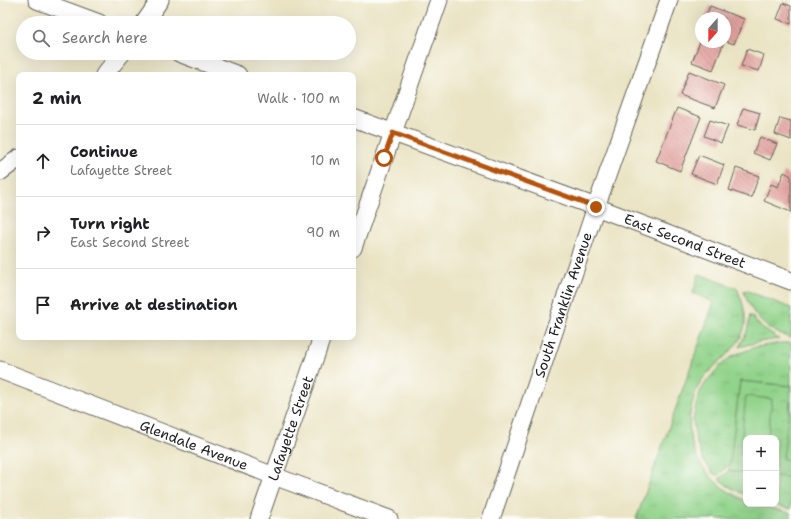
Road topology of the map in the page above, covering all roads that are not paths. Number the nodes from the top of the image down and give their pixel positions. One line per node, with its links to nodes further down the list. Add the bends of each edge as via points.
1 (37, 0): 5 (street)
2 (160, 0): 6 (street)
3 (439, 0): 12 (street)
4 (669, 0): 15 (street, South Franklin Avenue)
5 (80, 16)
6 (149, 16)
7 (116, 60): 9 (street)
8 (198, 60): 10 (street)
9 (106, 72)
10 (230, 72)
11 (356, 119): 12 (street, East Second Street)
12 (393, 133): 15 (street, East Second Street); 16 (street)
13 (16, 160): 14 (street)
14 (0, 172)
15 (596, 207): 17 (street, East Second Street); 23 (street, South Franklin Avenue)
16 (356, 239)
17 (791, 281)
18 (321, 340): 20 (street, Lafayette Street)
19 (0, 370): 20 (street, Glendale Avenue)
20 (274, 476): 21 (street, Lafayette Street); 22 (street, Glendale Avenue)
21 (259, 519)
22 (389, 519)
23 (491, 519)

